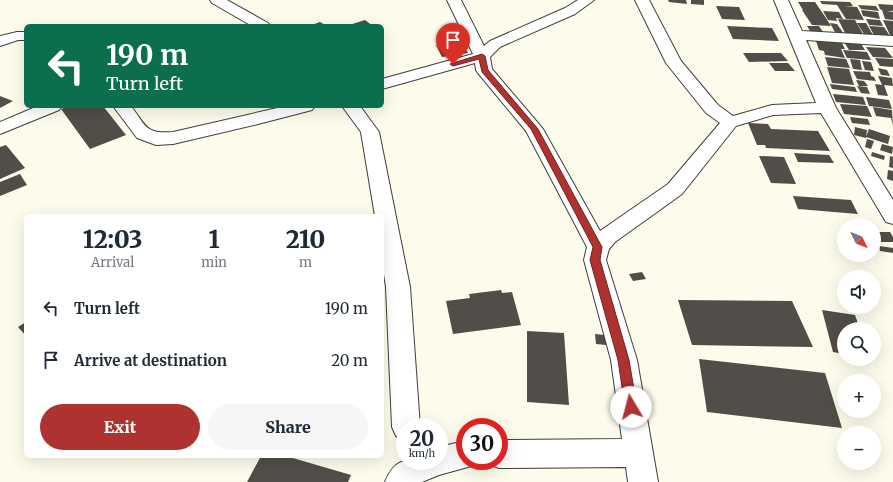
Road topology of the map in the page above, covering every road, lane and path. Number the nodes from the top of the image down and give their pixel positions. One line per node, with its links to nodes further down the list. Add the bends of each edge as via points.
1 (217, 0): 6 (street)
2 (454, 0): 11 (street)
3 (587, 0): 11 (street, via 570,11 495,44)
4 (642, 0): 18 (street, via 674,63 712,109)
5 (781, 0): 7 (street)
6 (259, 24)
7 (795, 35): 10 (street); 17 (street)
8 (24, 36): 9 (street)
9 (0, 41)
10 (893, 41)
11 (482, 56): 12 (street); 21 (street, via 484,70 534,129)
12 (384, 83)
13 (48, 108): 19 (street)
14 (124, 108): 15 (street, via 143,134 156,138 173,138)
15 (299, 108)
16 (353, 108): 22 (street, via 370,132 398,287)
17 (827, 108): 18 (street, via 772,110); 20 (street)
18 (730, 122): 21 (street, via 676,189 607,237)
19 (0, 129)
20 (893, 217)
21 (598, 247): 23 (street, via 595,260 624,360)
22 (405, 418)
23 (638, 453): 24 (street); 27 (street)
24 (508, 454)
25 (416, 470): 26 (street, via 406,474)
26 (400, 482)
27 (643, 482)

